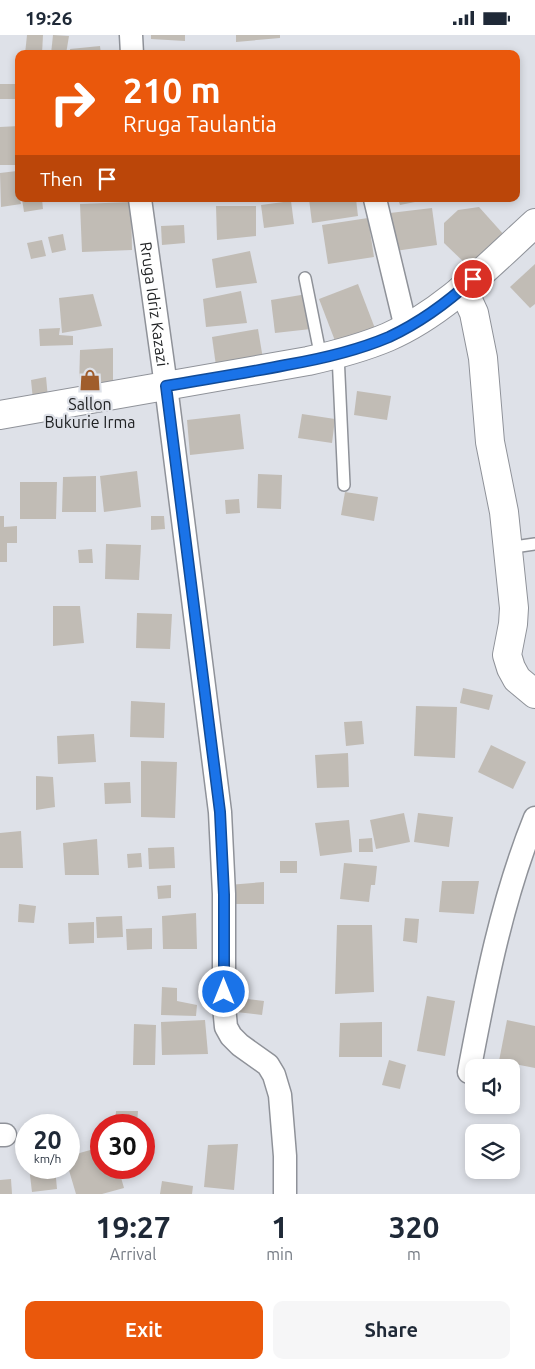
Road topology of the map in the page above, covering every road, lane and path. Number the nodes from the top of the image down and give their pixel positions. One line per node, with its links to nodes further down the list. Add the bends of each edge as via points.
1 (131, 35): 2 (street)
2 (132, 50)
3 (140, 202): 10 (street, Rruga Idriz Kazazi)
4 (376, 202): 8 (street)
5 (535, 223): 7 (street)
6 (304, 278): 9 (lane)
7 (461, 290): 8 (street); 14 (street, via 474,313 483,358 490,442 504,512)
8 (406, 328): 9 (street)
9 (330, 356): 10 (street); 12 (lane)
10 (166, 386): 11 (street); 18 (street, Rruga Idriz Kazazi, via 220,812 226,1027 230,1037 268,1065 274,1075 280,1095)
11 (0, 415)
12 (344, 485)
13 (535, 544): 14 (lane)
14 (507, 548): 15 (street, via 514,608 507,655 517,679)
15 (535, 694)
16 (535, 818): 17 (street, via 522,850 501,923)
17 (472, 1059)
18 (285, 1194)

